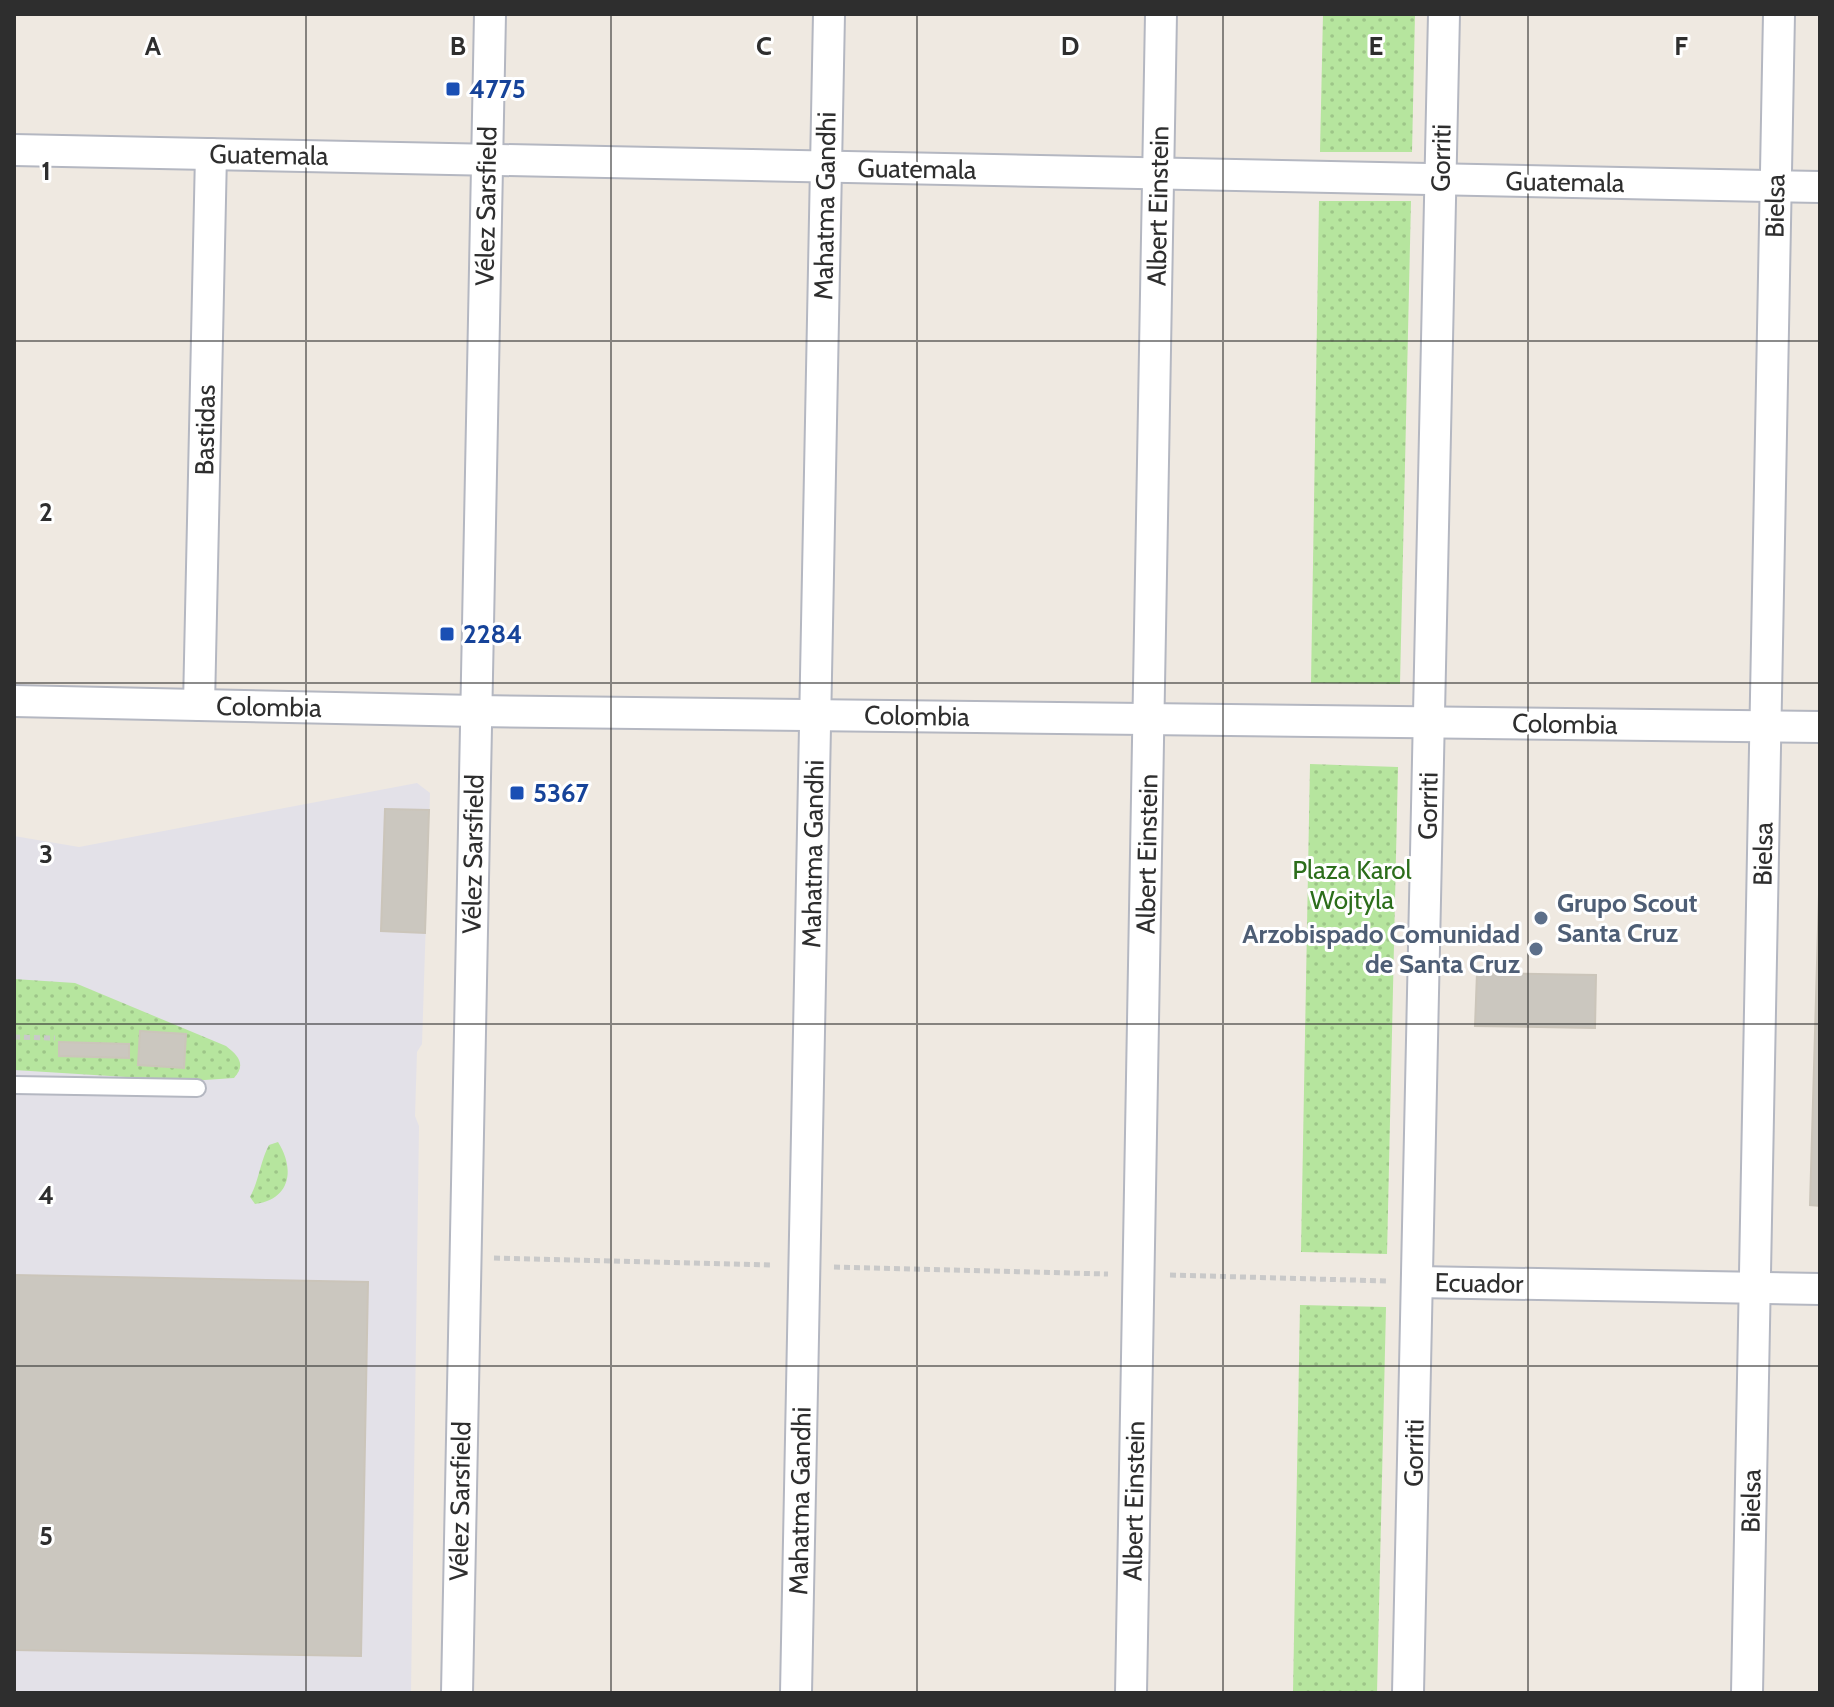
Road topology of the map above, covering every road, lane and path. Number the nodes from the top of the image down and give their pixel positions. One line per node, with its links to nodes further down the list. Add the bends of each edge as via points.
1 (490, 14): 8 (street, Vélez Sarsfield)
2 (829, 14): 9 (street, Mahatma Gandhi)
3 (1161, 14): 10 (street, Albert Einstein)
4 (1444, 14): 11 (street, Gorriti)
5 (1779, 14): 12 (street, Bielsa)
6 (14, 150): 7 (street, Guatemala)
7 (211, 154): 8 (street, Guatemala); 15 (street, Bastidas)
8 (487, 160): 9 (street, Guatemala); 16 (street, Vélez Sarsfield)
9 (826, 167): 10 (street, Guatemala); 17 (street, Mahatma Gandhi)
10 (1158, 174): 11 (street, Guatemala); 18 (street, Albert Einstein)
11 (1441, 179): 12 (street, Guatemala); 19 (street, Gorriti)
12 (1776, 186): 13 (street, Guatemala); 20 (street, Bielsa)
13 (1820, 187)
14 (14, 701): 15 (street, Colombia)
15 (199, 705): 16 (street, Colombia)
16 (476, 711): 17 (street, Colombia); 30 (street, Vélez Sarsfield)
17 (815, 715): 18 (street, Colombia); 31 (street, Mahatma Gandhi)
18 (1149, 719): 19 (street, Colombia); 26 (street, Albert Einstein)
19 (1429, 722): 20 (street, Colombia); 27 (street, Gorriti)
20 (1765, 727): 21 (street, Colombia); 28 (street, Bielsa)
21 (1820, 727)
22 (14, 1037): 23 (path)
23 (55, 1038)
24 (15, 1085): 25 (lane)
25 (197, 1088)
26 (1139, 1275): 27 (path, Ecuador); 32 (street, Albert Einstein)
27 (1417, 1282): 28 (street, Ecuador); 33 (street, Gorriti)
28 (1755, 1288): 29 (street, Ecuador); 34 (street, Bielsa)
29 (1820, 1289)
30 (457, 1693)
31 (796, 1693)
32 (1131, 1693)
33 (1408, 1693)
34 (1747, 1693)

